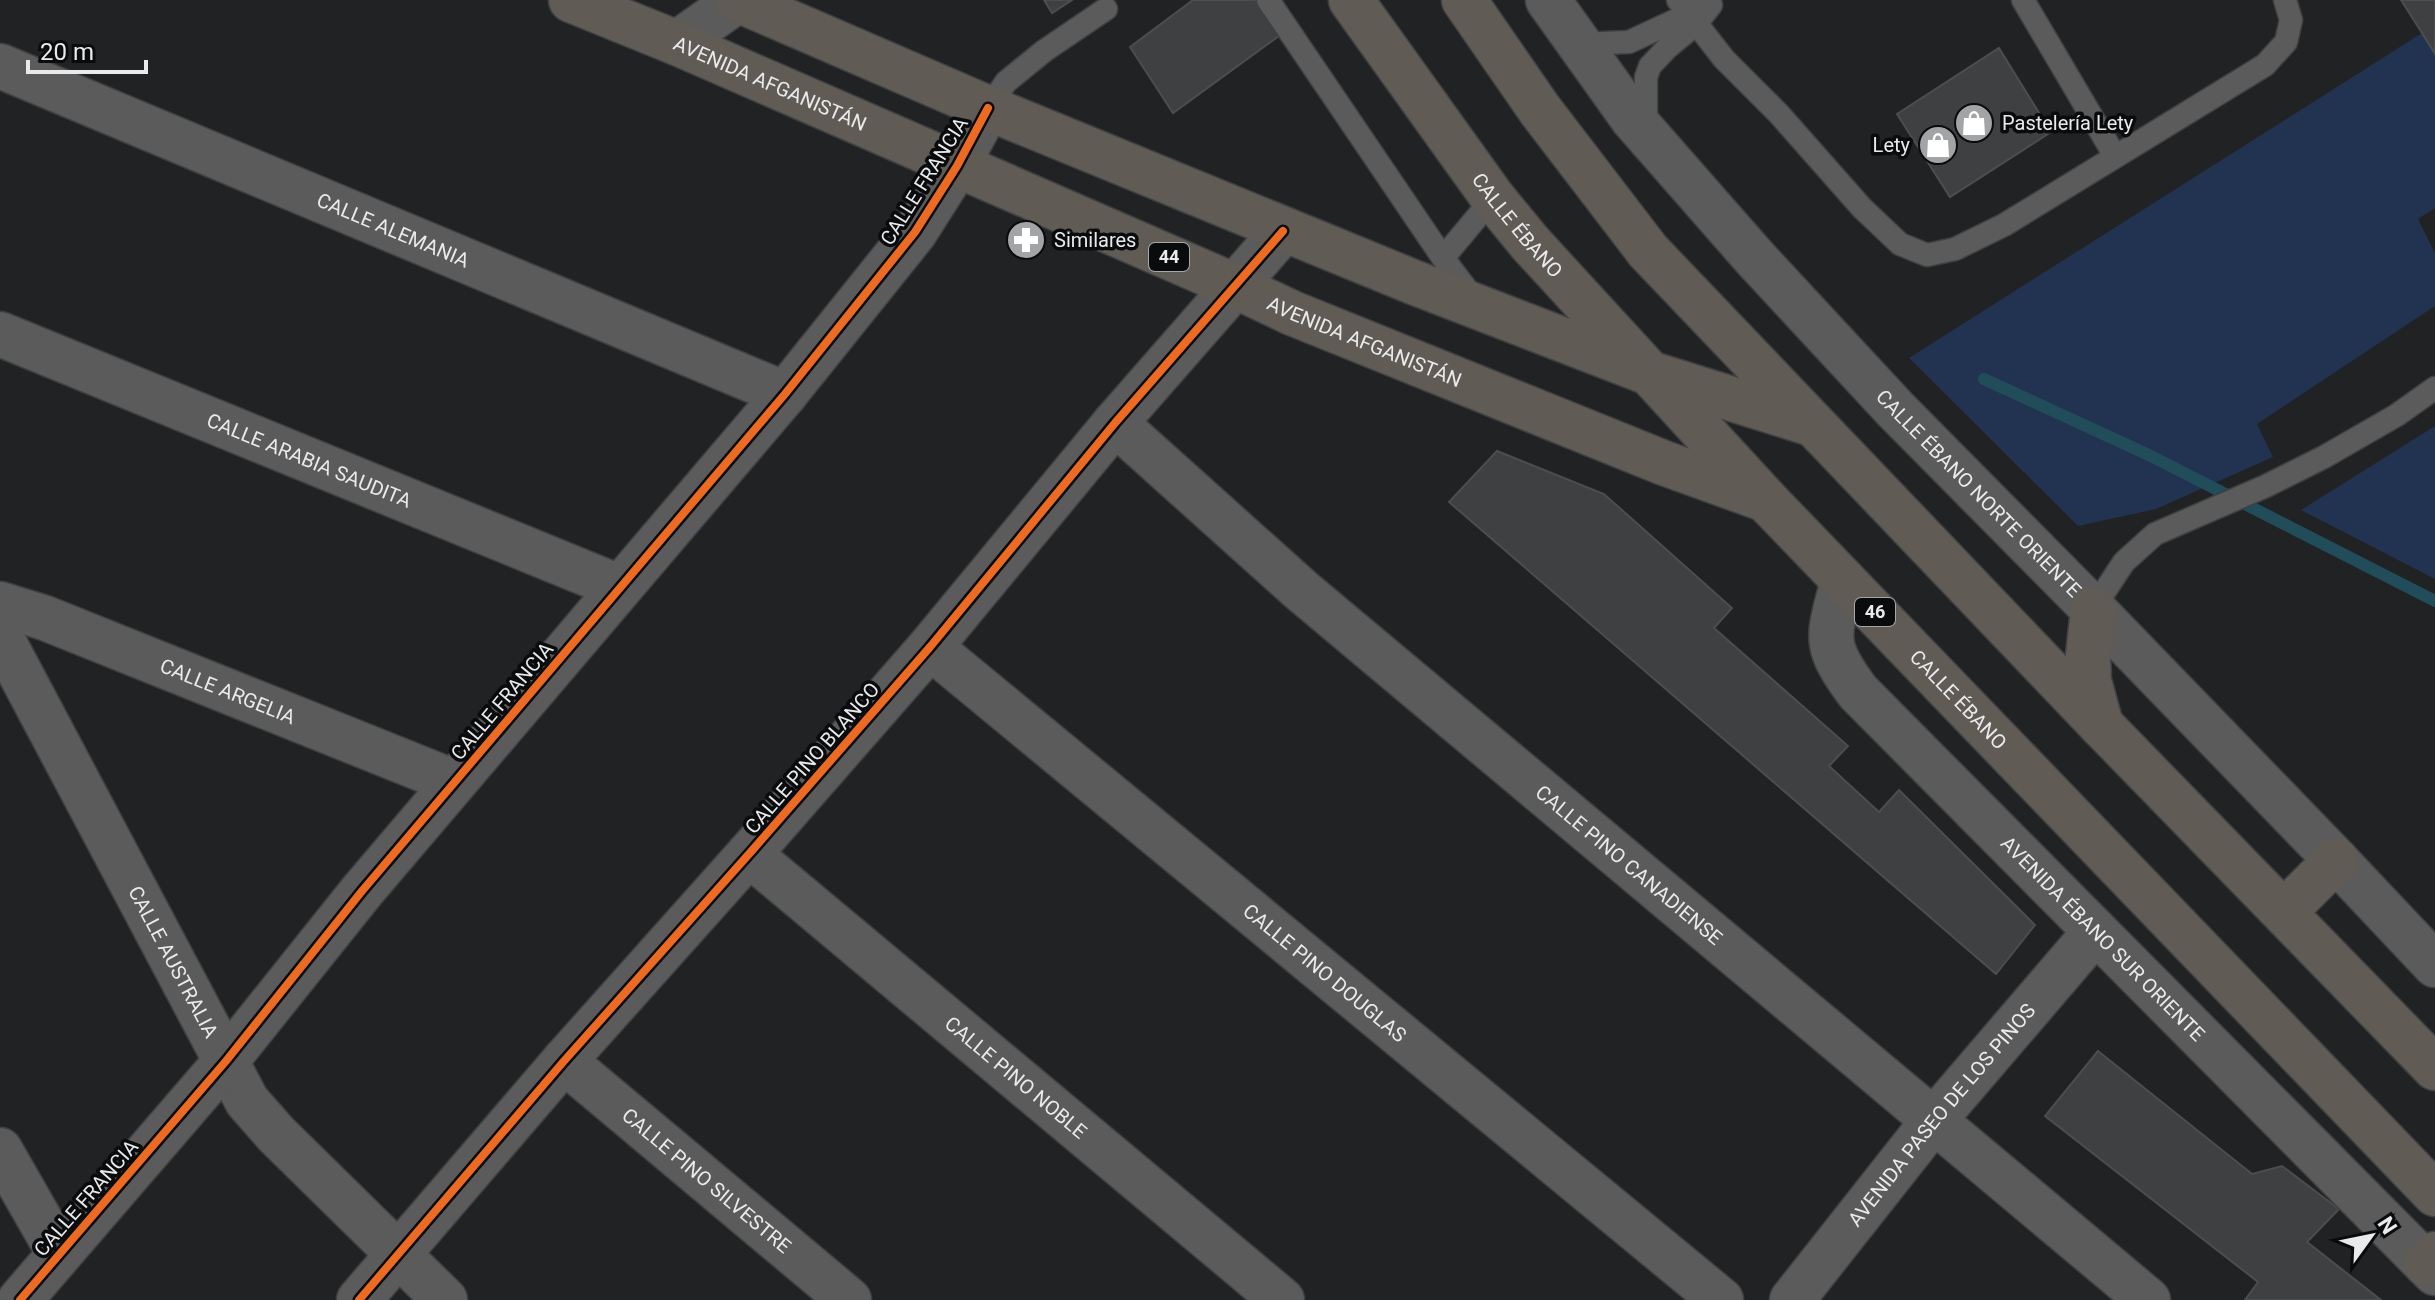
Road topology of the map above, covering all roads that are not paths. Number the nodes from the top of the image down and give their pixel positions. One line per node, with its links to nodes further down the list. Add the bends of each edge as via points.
1 (571, 0): 12 (main road, AVENIDA AFGANISTÁN / 44)
2 (738, 0): 12 (street); 15 (main road)
3 (1268, 0): 21 (lane)
4 (1351, 0): 19 (main road, CALLE ÉBANO / 46)
5 (1464, 0): 29 (main road, via 1648,251)
6 (1548, 0): 13 (street, CALLE ÉBANO NORTE ORIENTE)
7 (2023, 0): 17 (lane)
8 (2285, 0): 17 (lane, via 2291,20 2286,42 2265,65)
9 (1715, 2): 11 (lane)
10 (1108, 3): 15 (lane, via 1006,82)
11 (1687, 13): 13 (lane, via 1629,42); 16 (lane, via 1646,77); 17 (lane, via 1862,208 1900,244 1927,255 1955,249 2004,225)
12 (677, 43): 18 (main road, AVENIDA AFGANISTÁN / 44)
13 (1579, 44): 16 (street, CALLE ÉBANO NORTE ORIENTE)
14 (0, 66): 27 (street, CALLE ALEMANIA)
15 (988, 108): 18 (street, CALLE FRANCIA); 20 (main road)
16 (1646, 136): 34 (street, CALLE ÉBANO NORTE ORIENTE, via 1895,409)
17 (2115, 156)
18 (957, 166): 22 (main road, AVENIDA AFGANISTÁN / 44); 27 (street, CALLE FRANCIA, via 915,232)
19 (1493, 198): 21 (lane); 25 (main road, CALLE ÉBANO / 46)
20 (1283, 231): 22 (street, CALLE PINO BLANCO); 23 (main road)
21 (1443, 258): 23 (lane)
22 (1235, 286): 28 (street, CALLE PINO BLANCO); 30 (main road, AVENIDA AFGANISTÁN / 44)
23 (1481, 308): 25 (main road)
24 (0, 334): 32 (street, CALLE ARABIA SAUDITA)
25 (1652, 374): 29 (main road); 30 (main road, CALLE ÉBANO / 46)
26 (2435, 388): 34 (lane, via 2363,435 2266,486 2155,534 2124,562)
27 (785, 394): 32 (street, CALLE FRANCIA)
28 (1115, 423): 36 (street, CALLE PINO BLANCO); 47 (street, CALLE PINO CANADIENSE, via 1301,590)
29 (1811, 423): 37 (main road)
30 (1767, 501): 31 (main road, CALLE ÉBANO / 46)
31 (1843, 580): 42 (street, AVENIDA ÉBANO SUR ORIENTE, via 1831,632 1840,668); 49 (main road, CALLE ÉBANO / 46)
32 (619, 587): 38 (street, CALLE FRANCIA)
33 (0, 604): 38 (street, CALLE ARGELIA)
34 (2093, 609): 37 (main road, via 2089,681); 40 (street, CALLE ÉBANO NORTE ORIENTE)
35 (0, 635): 44 (street, CALLE AUSTRALIA)
36 (930, 647): 39 (street, CALLE PINO BLANCO); 58 (street, CALLE PINO DOUGLAS)
37 (2101, 725): 41 (main road)
38 (454, 782): 44 (street, CALLE FRANCIA)
39 (749, 854): 45 (street, CALLE PINO BLANCO); 57 (street, CALLE PINO NOBLE)
40 (2336, 860): 41 (main road); 43 (street, CALLE ÉBANO NORTE ORIENTE)
41 (2284, 912): 46 (main road)
42 (2095, 932): 47 (street, AVENIDA PASEO DE LOS PINOS); 52 (street, AVENIDA ÉBANO SUR ORIENTE)
43 (2435, 965)
44 (226, 1061): 50 (street, CALLE FRANCIA); 51 (street, CALLE AUSTRALIA, via 247,1101 276,1134)
45 (564, 1061): 51 (street, CALLE PINO BLANCO); 56 (street, CALLE PINO SILVESTRE)
46 (2435, 1068)
47 (1934, 1120): 59 (street, AVENIDA PASEO DE LOS PINOS); 60 (street, CALLE PINO CANADIENSE)
48 (0, 1150): 50 (street)
49 (2435, 1194)
50 (59, 1253): 53 (street, CALLE FRANCIA)
51 (398, 1253): 54 (street, CALLE PINO BLANCO); 55 (street, CALLE AUSTRALIA)
52 (2432, 1264)
53 (20, 1300)
54 (359, 1300)
55 (445, 1300)
56 (849, 1300)
57 (1282, 1300)
58 (1721, 1300)
59 (1792, 1300)
60 (2148, 1300)

